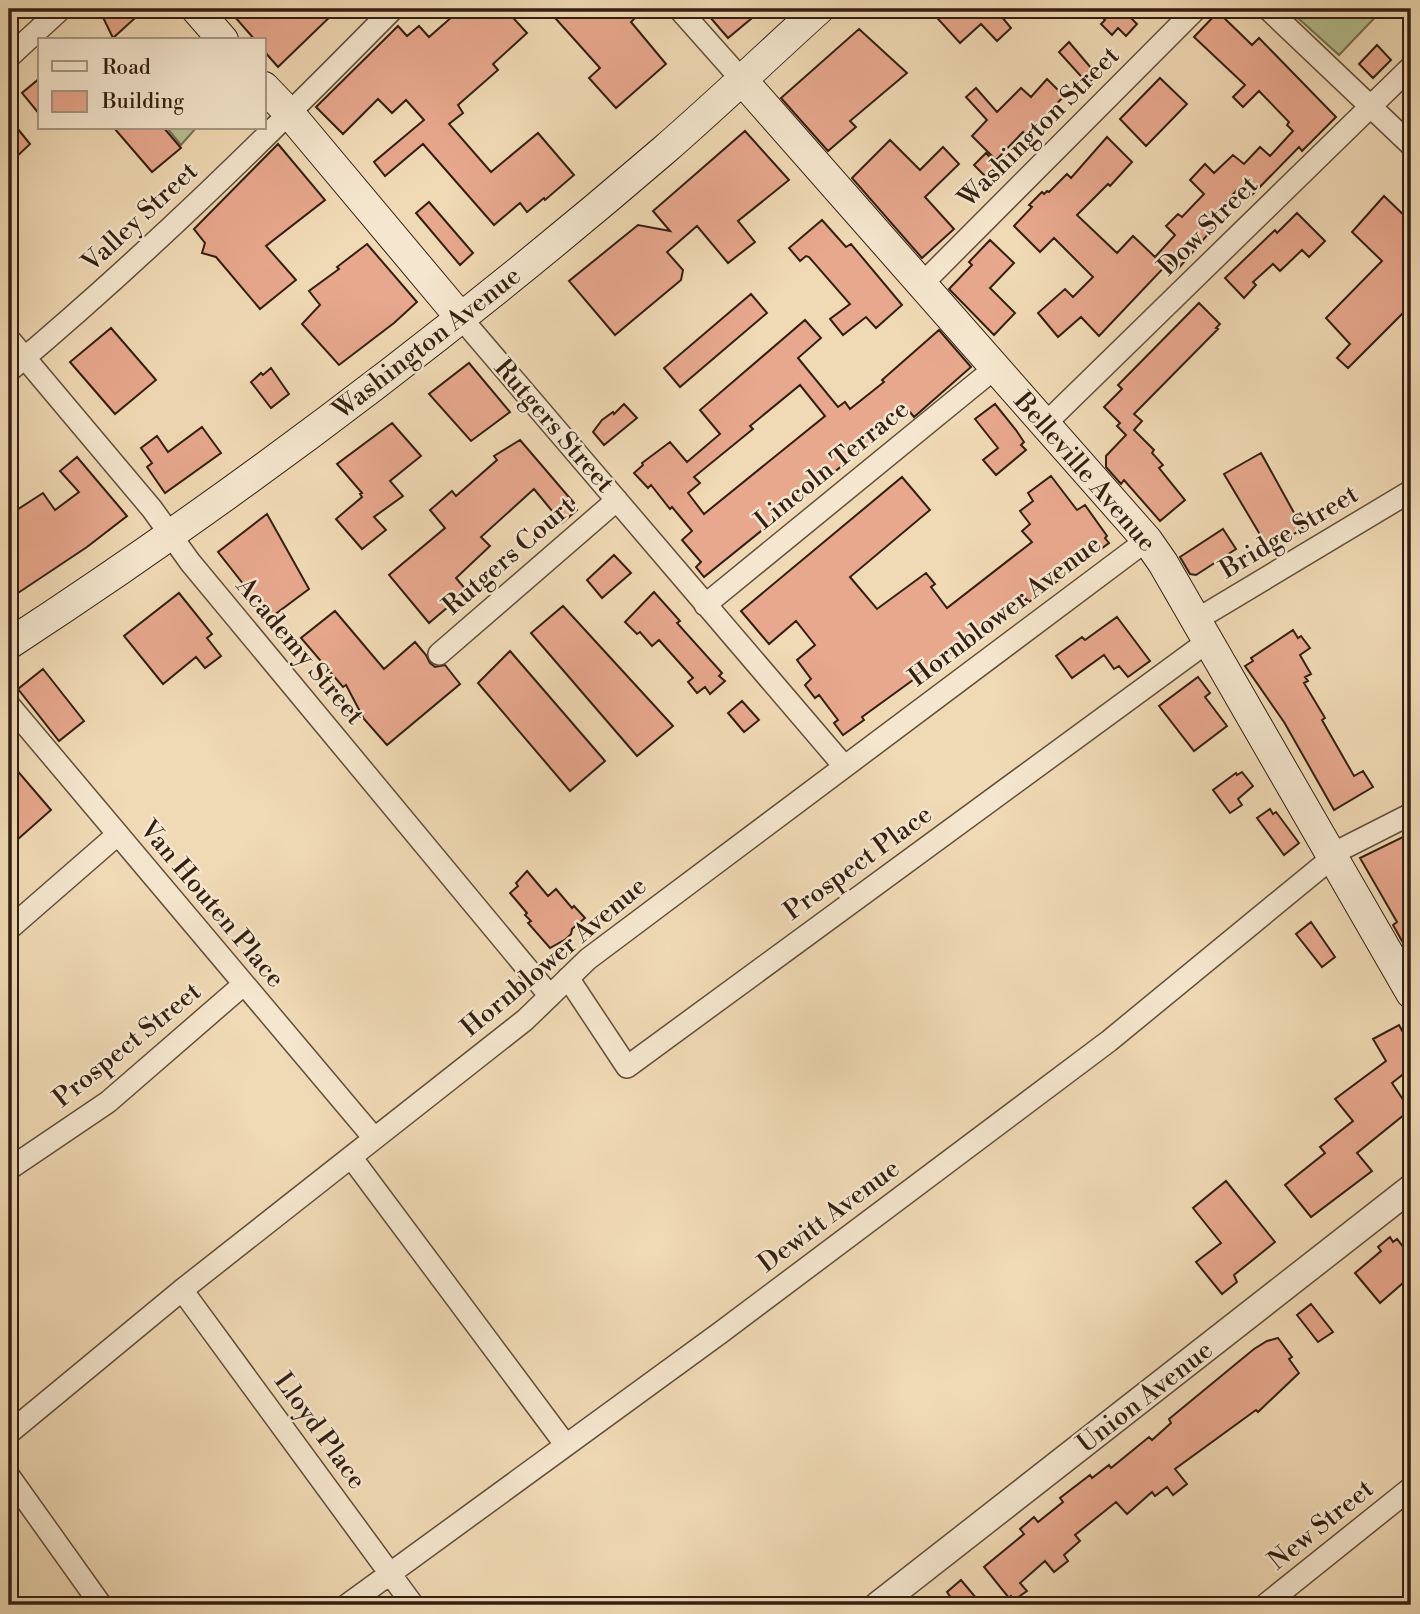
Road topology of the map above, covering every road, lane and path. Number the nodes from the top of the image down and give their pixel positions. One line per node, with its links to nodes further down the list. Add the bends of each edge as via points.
1 (61, 9): 9 (street)
2 (196, 9): 8 (main road)
3 (393, 9): 14 (street, Valley Street)
4 (679, 9): 11 (street, Belleville Avenue)
5 (819, 9): 11 (main road, Washington Avenue)
6 (1196, 9): 16 (street, Washington Street)
7 (1268, 9): 13 (street)
8 (221, 38)
9 (9, 57)
10 (1411, 67): 13 (street, Dow Street)
11 (742, 80): 16 (main road, Belleville Avenue); 17 (main road, Washington Avenue)
12 (266, 89): 14 (main road, Rutgers Street)
13 (1371, 105): 15 (street); 21 (street, Dow Street)
14 (290, 114): 17 (main road, Rutgers Street); 19 (street, Valley Street, via 140,257)
15 (1411, 145)
16 (921, 285): 20 (main road, Belleville Avenue)
17 (461, 318): 23 (street, Rutgers Street); 24 (main road, Washington Avenue)
18 (9, 339): 19 (street, Academy Street)
19 (17, 365): 24 (street, Academy Street)
20 (995, 368): 21 (main road, Belleville Avenue); 26 (street, Lincoln Terrace)
21 (1045, 424): 25 (main road, Belleville Avenue)
22 (1411, 491): 27 (street, Bridge Street)
23 (617, 500): 26 (street, Rutgers Street); 29 (street, Rutgers Court)
24 (171, 535): 28 (main road, Washington Avenue); 39 (street, Academy Street)
25 (1147, 540): 27 (main road, Belleville Avenue); 31 (street, Hornblower Avenue)
26 (705, 605): 31 (street, Rutgers Street)
27 (1201, 631): 34 (main road, Belleville Avenue); 36 (street, Prospect Place, via 627,1067)
28 (9, 645)
29 (439, 654)
30 (9, 705): 33 (street, Van Houten Place)
31 (844, 766): 36 (street, Hornblower Avenue)
32 (1411, 814): 34 (street, Dewitt Avenue)
33 (117, 835): 35 (street); 37 (street, Van Houten Place)
34 (1333, 856): 38 (main road, Belleville Avenue); 46 (street, Dewitt Avenue, via 1109,1041)
35 (9, 929)
36 (568, 978): 39 (street, Hornblower Avenue)
37 (243, 985): 40 (street, Van Houten Place); 42 (street, Prospect Street, via 108,1102)
38 (1411, 993)
39 (550, 996): 40 (street, Hornblower Avenue)
40 (374, 1138): 41 (street, Hornblower Avenue)
41 (351, 1157): 44 (street, Hornblower Avenue); 46 (street)
42 (9, 1168)
43 (1411, 1188): 53 (street, Union Avenue)
44 (182, 1290): 45 (street, Hornblower Avenue); 49 (street, Lloyd Place)
45 (9, 1433)
46 (565, 1444): 49 (street, Dewitt Avenue)
47 (9, 1476): 50 (street)
48 (1411, 1489): 54 (street, New Street)
49 (389, 1574): 51 (street, Dewitt Avenue); 52 (street, Lloyd Place)
50 (101, 1605)
51 (347, 1605)
52 (413, 1605)
53 (878, 1605)
54 (1265, 1605)

